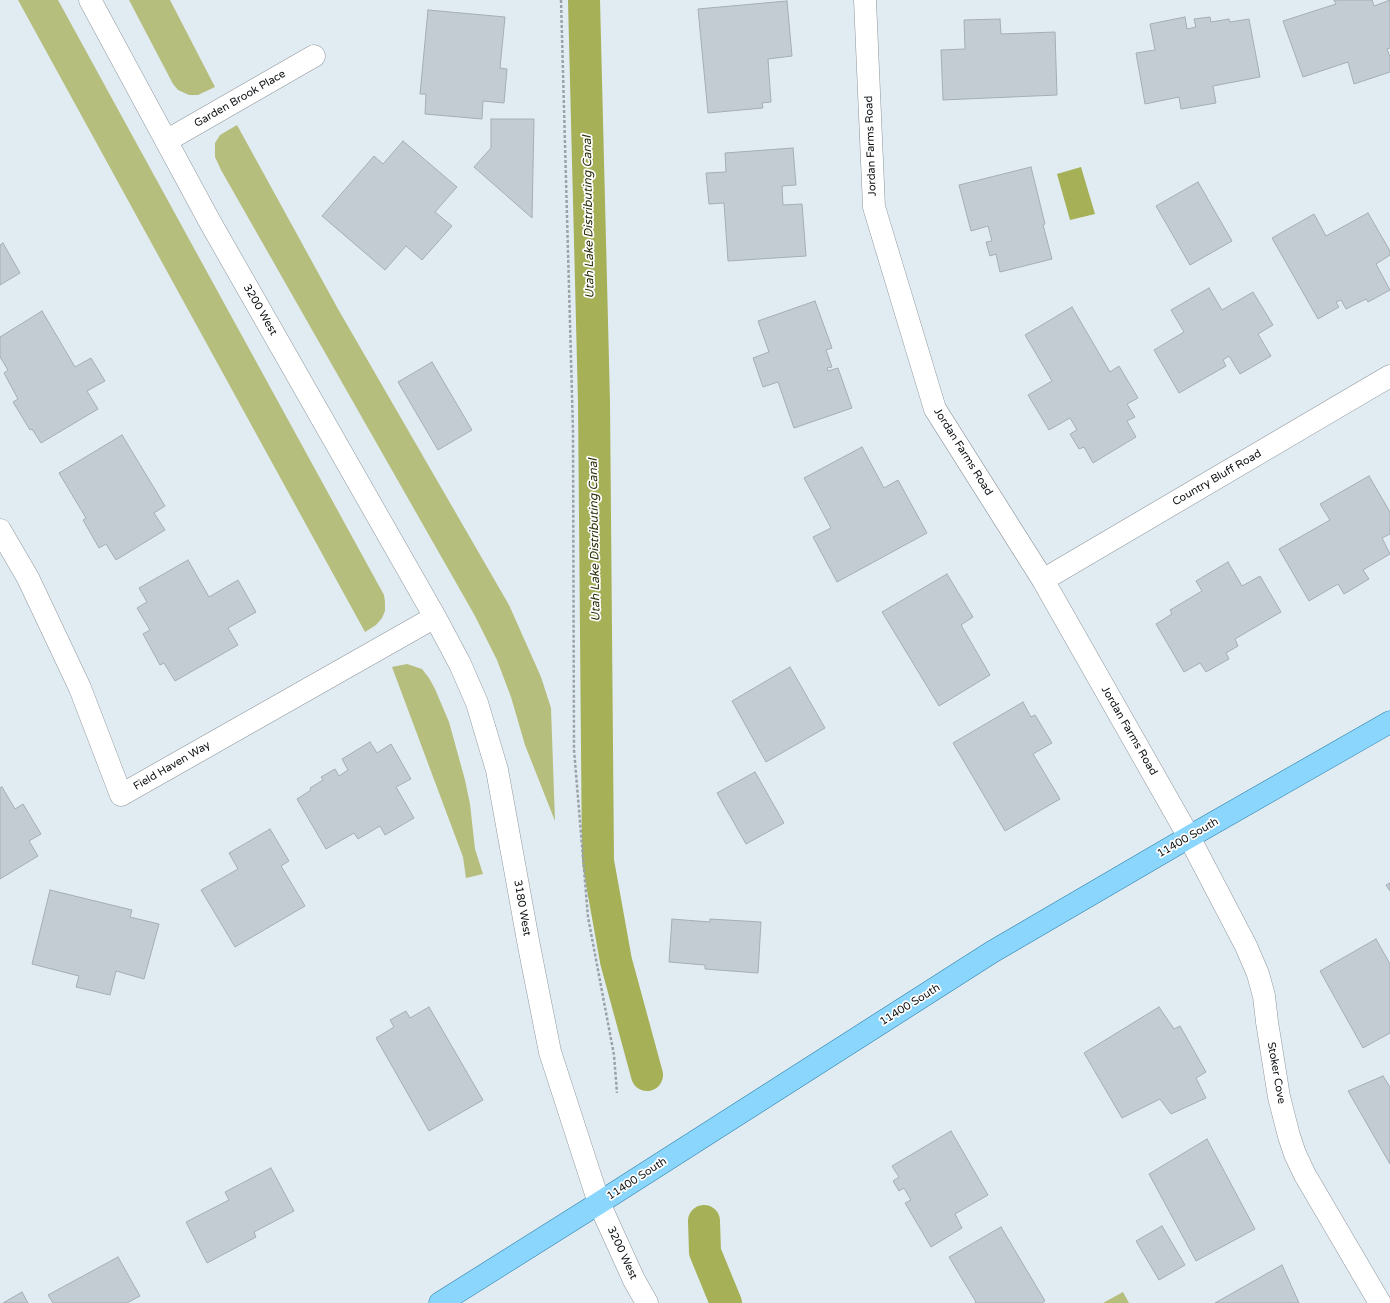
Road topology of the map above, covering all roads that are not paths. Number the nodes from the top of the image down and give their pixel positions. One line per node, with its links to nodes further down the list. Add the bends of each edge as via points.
1 (90, 0): 4 (street, 3200 West)
2 (865, 0): 7 (street, Jordan Farms Road, via 874,207 935,409)
3 (314, 56): 4 (street, Garden Brook Place)
4 (166, 142): 8 (street, 3200 West)
5 (1390, 376): 7 (street, Country Bluff Road)
6 (0, 530): 8 (street, Field Haven Way, via 28,578 80,688 121,795)
7 (1043, 580): 10 (street, Jordan Farms Road)
8 (434, 617): 11 (street, 3180 West, via 460,664 477,703 490,743 550,1052)
9 (1390, 722): 10 (main road, 11400 South)
10 (1189, 836): 11 (main road, 11400 South, via 992,952); 14 (street, Stoker Cove, via 1258,974 1264,996 1279,1097 1296,1154 1305,1175)
11 (599, 1203): 12 (main road, 11400 South); 13 (street, 3200 West)
12 (440, 1303)
13 (647, 1303)
14 (1380, 1303)

